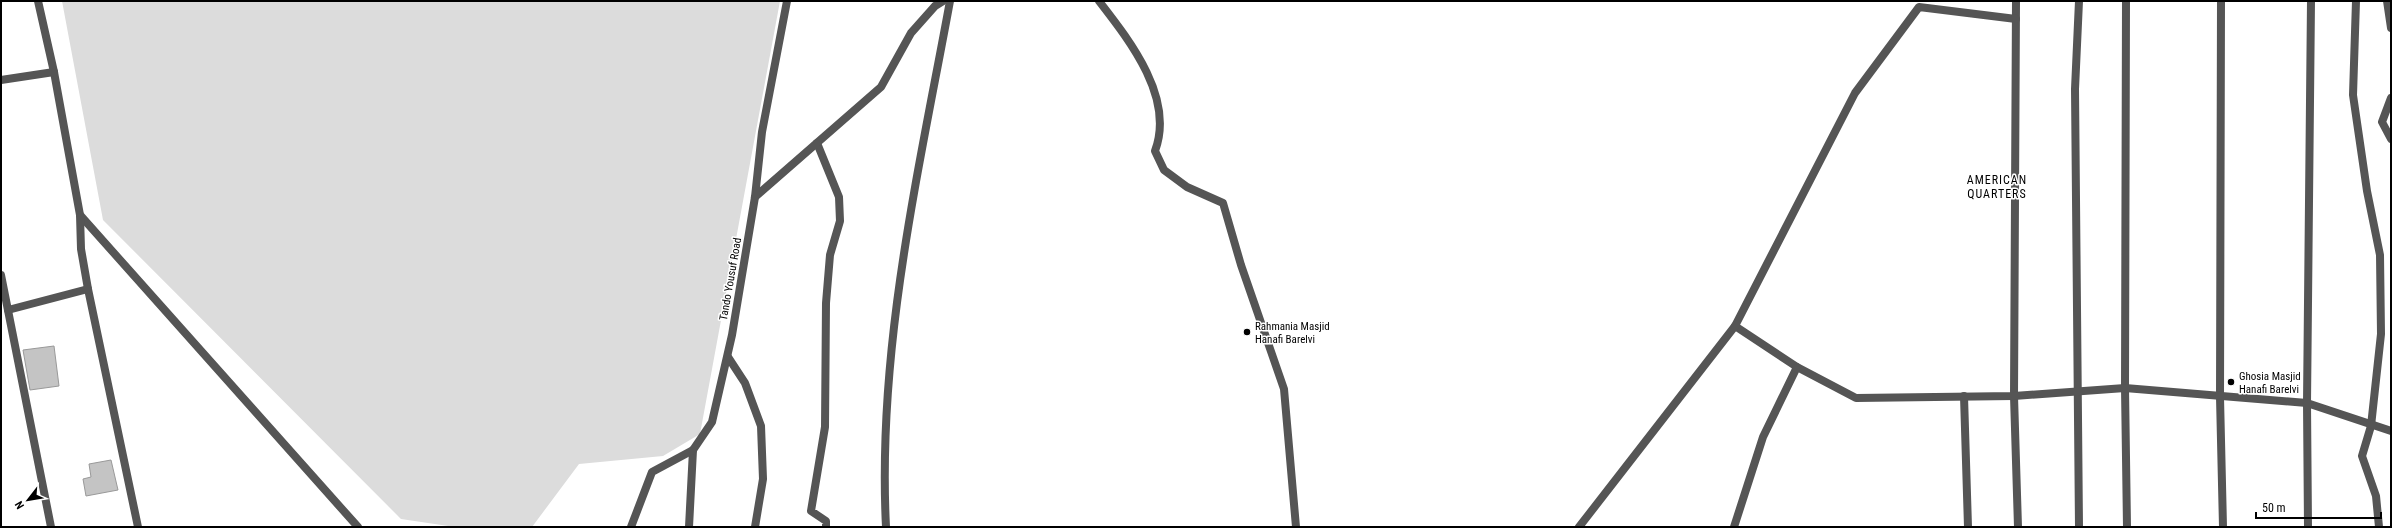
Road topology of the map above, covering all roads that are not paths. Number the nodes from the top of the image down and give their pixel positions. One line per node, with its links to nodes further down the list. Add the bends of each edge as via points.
1 (38, 1): 15 (street)
2 (787, 1): 20 (street, Tando Yousuf Road, via 762,132)
3 (943, 1): 19 (street, via 910,33 880,87)
4 (950, 1): 44 (street, via 904,243 890,355 883,479)
5 (1099, 1): 45 (street, via 1125,35 1149,79 1160,117 1160,138 1155,151 1164,170 1187,187 1223,203 1240,265 1284,389)
6 (2016, 1): 13 (street)
7 (2079, 1): 29 (street, via 2074,89)
8 (2126, 1): 28 (street)
9 (2221, 1): 32 (street)
10 (2311, 1): 33 (street)
11 (2356, 1): 34 (street, via 2353,95 2367,191 2380,255 2381,334)
12 (2387, 1): 14 (street)
13 (2016, 20): 25 (street, via 1919,7 1855,93); 31 (street)
14 (2391, 28)
15 (54, 72): 16 (street); 21 (street)
16 (1, 80)
17 (2391, 98): 18 (street, via 2382,122)
18 (2391, 139)
19 (817, 143): 20 (street); 43 (street, via 840,205 840,221 830,255 826,303 826,427 811,511 826,520)
20 (755, 197): 26 (street, Tando Yousuf Road)
21 (80, 215): 23 (street, via 81,249); 39 (street)
22 (1, 275): 24 (street)
23 (88, 289): 24 (street); 38 (street)
24 (8, 310): 37 (street)
25 (1735, 326): 27 (street); 46 (street)
26 (728, 357): 36 (street, Tando Yousuf Road, via 712,422); 42 (street, via 745,383 762,426 763,478)
27 (1797, 367): 30 (street, via 1856,398); 47 (street, via 1763,437)
28 (2125, 388): 29 (street); 32 (street); 51 (street)
29 (2078, 393): 31 (street); 50 (street)
30 (1964, 396): 31 (street); 48 (street)
31 (2014, 396): 49 (street)
32 (2220, 397): 33 (street); 52 (street)
33 (2307, 403): 34 (street); 53 (street)
34 (2371, 426): 35 (street); 54 (street, via 2362,456 2376,496)
35 (2391, 431)
36 (693, 450): 40 (street, Tando Yousuf Road, via 652,472); 41 (street)
37 (52, 527)
38 (138, 527)
39 (358, 527)
40 (631, 527)
41 (689, 527)
42 (755, 527)
43 (826, 527)
44 (886, 527)
45 (1296, 527)
46 (1579, 527)
47 (1734, 527)
48 (1968, 527)
49 (2018, 527)
50 (2079, 527)
51 (2127, 527)
52 (2223, 527)
53 (2308, 527)
54 (2379, 527)

